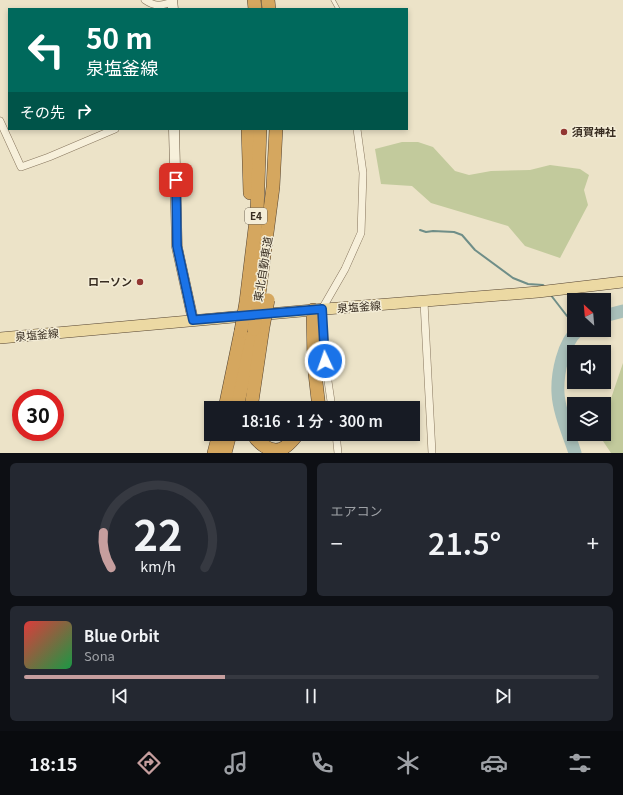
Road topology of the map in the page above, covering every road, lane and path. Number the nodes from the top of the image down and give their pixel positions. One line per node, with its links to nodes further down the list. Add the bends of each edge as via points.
1 (145, 0): 2 (street, via 153,6)
2 (172, 4)
3 (0, 121): 10 (street)
4 (113, 130): 10 (street, via 21,167)
5 (174, 130): 16 (street, via 177,246)
6 (248, 130): 11 (highway)
7 (260, 130): 11 (highway, 東北自動車道 / E4, via 257,204)
8 (277, 130): 13 (highway, 東北自動車道 / E4, via 269,226)
9 (357, 130): 15 (street, via 363,173 361,234 345,269)
10 (3, 137)
11 (250, 269): 13 (highway, 東北自動車道 / E4)
12 (623, 282): 14 (main road, 泉塩釜線, via 554,291)
13 (257, 302): 17 (highway, 東北自動車道 / E4, bridge); 17 (highway, bridge)
14 (424, 302): 15 (main road, 泉塩釜線); 34 (street)
15 (318, 310): 16 (main road, 泉塩釜線); 22 (highway, via 314,364); 23 (street)
16 (193, 320): 18 (main road, 泉塩釜線)
17 (253, 329): 19 (highway, 東北自動車道 / E4); 20 (highway, 東北自動車道 / E4); 21 (highway)
18 (0, 338)
19 (227, 401)
20 (238, 401)
21 (251, 401)
22 (318, 401)
23 (331, 401)
24 (217, 441): 31 (highway)
25 (228, 441): 32 (highway)
26 (258, 441): 30 (highway, via 268,448)
27 (293, 441): 30 (highway)
28 (297, 441): 30 (highway)
29 (337, 441): 33 (street)
30 (286, 451)
31 (214, 453)
32 (225, 453)
33 (338, 453)
34 (432, 453)

